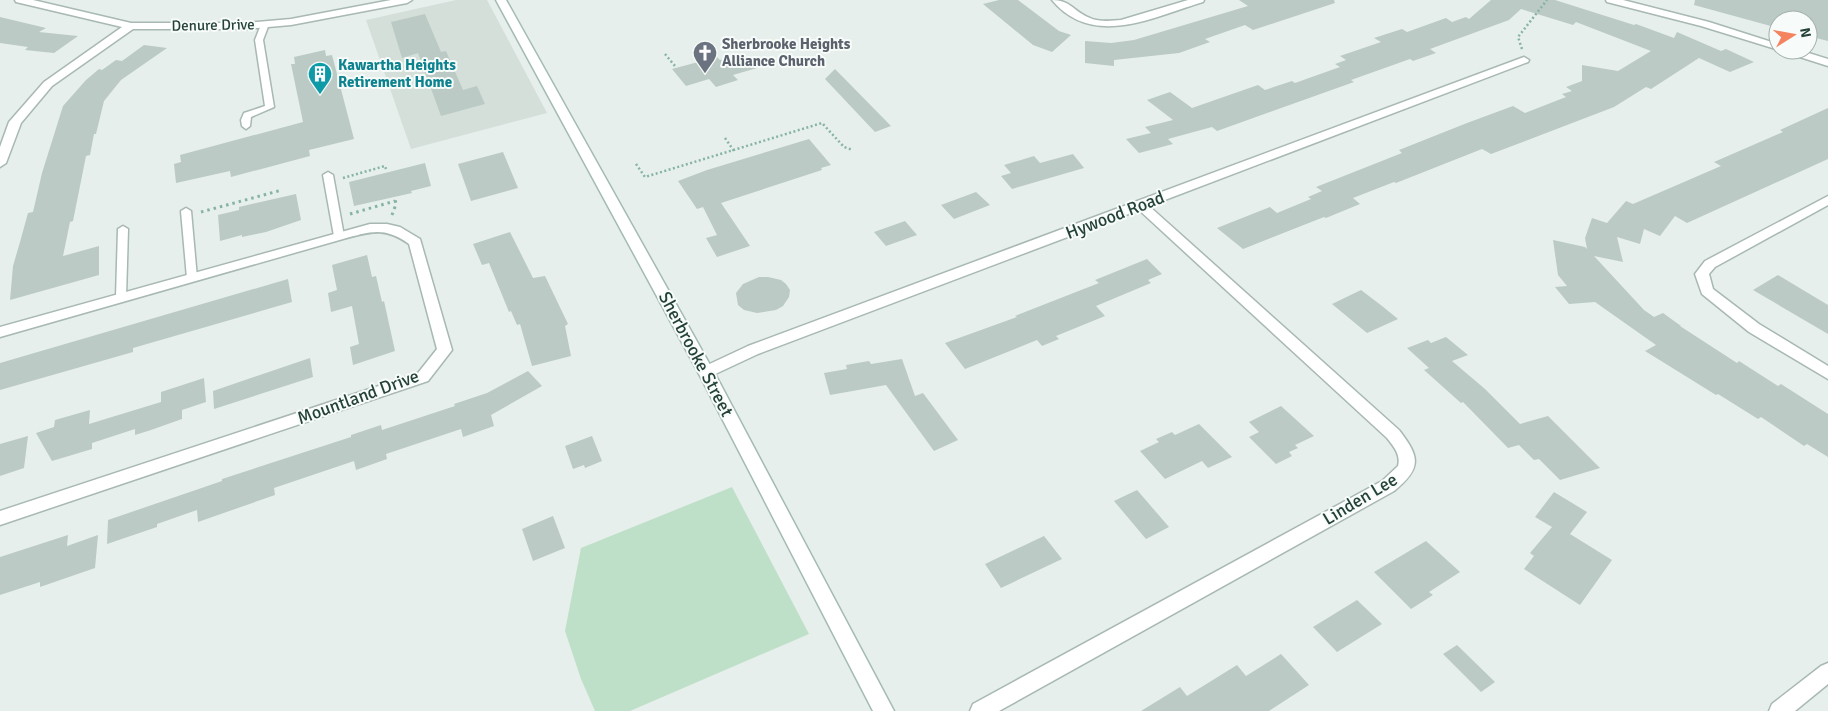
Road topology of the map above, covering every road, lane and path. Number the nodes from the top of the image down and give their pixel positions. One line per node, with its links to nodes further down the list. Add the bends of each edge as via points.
1 (20, 0): 11 (street, Denure Drive)
2 (333, 0): 9 (street)
3 (407, 0): 9 (street, Denure Drive)
4 (501, 0): 35 (street, Sherbrooke Street)
5 (1056, 0): 6 (street, via 1084,22 1109,24)
6 (1199, 0)
7 (1546, 0): 14 (path, via 1518,37)
8 (1611, 0): 12 (street)
9 (335, 14): 10 (street, Denure Drive)
10 (265, 24): 11 (street, Denure Drive); 16 (lane, via 259,40 270,107 247,115)
11 (131, 26): 20 (street, via 48,84 15,122)
12 (1768, 44)
13 (665, 54): 15 (path)
14 (1524, 60): 27 (street, Hywood Road)
15 (675, 66)
16 (246, 126)
17 (725, 138): 18 (path)
18 (734, 150): 19 (path, via 822,123 844,147); 21 (path, via 644,177)
19 (853, 150)
20 (0, 163)
21 (636, 164)
22 (386, 169): 23 (path, via 385,166)
23 (329, 178): 29 (lane)
24 (282, 190): 28 (path)
25 (1828, 200): 36 (street, via 1710,264 1702,274 1707,291 1754,328)
26 (396, 201): 29 (path)
27 (1141, 205): 35 (street, Hywood Road, via 753,350); 40 (street, Linden Lee, via 1392,434 1406,451 1409,462 1403,475 1388,486)
28 (186, 214): 32 (lane)
29 (336, 218): 31 (lane)
30 (123, 229): 33 (lane)
31 (339, 236): 32 (street, Mountland Drive); 37 (street, Mountland Drive, via 388,227 415,242 445,350 423,377)
32 (192, 278): 33 (street, Mountland Drive)
33 (121, 297): 34 (street, Mountland Drive)
34 (0, 332)
35 (706, 372): 39 (street, Sherbrooke Street)
36 (1828, 372)
37 (0, 518)
38 (1828, 672): 41 (street)
39 (884, 711)
40 (980, 711)
41 (1779, 711)

